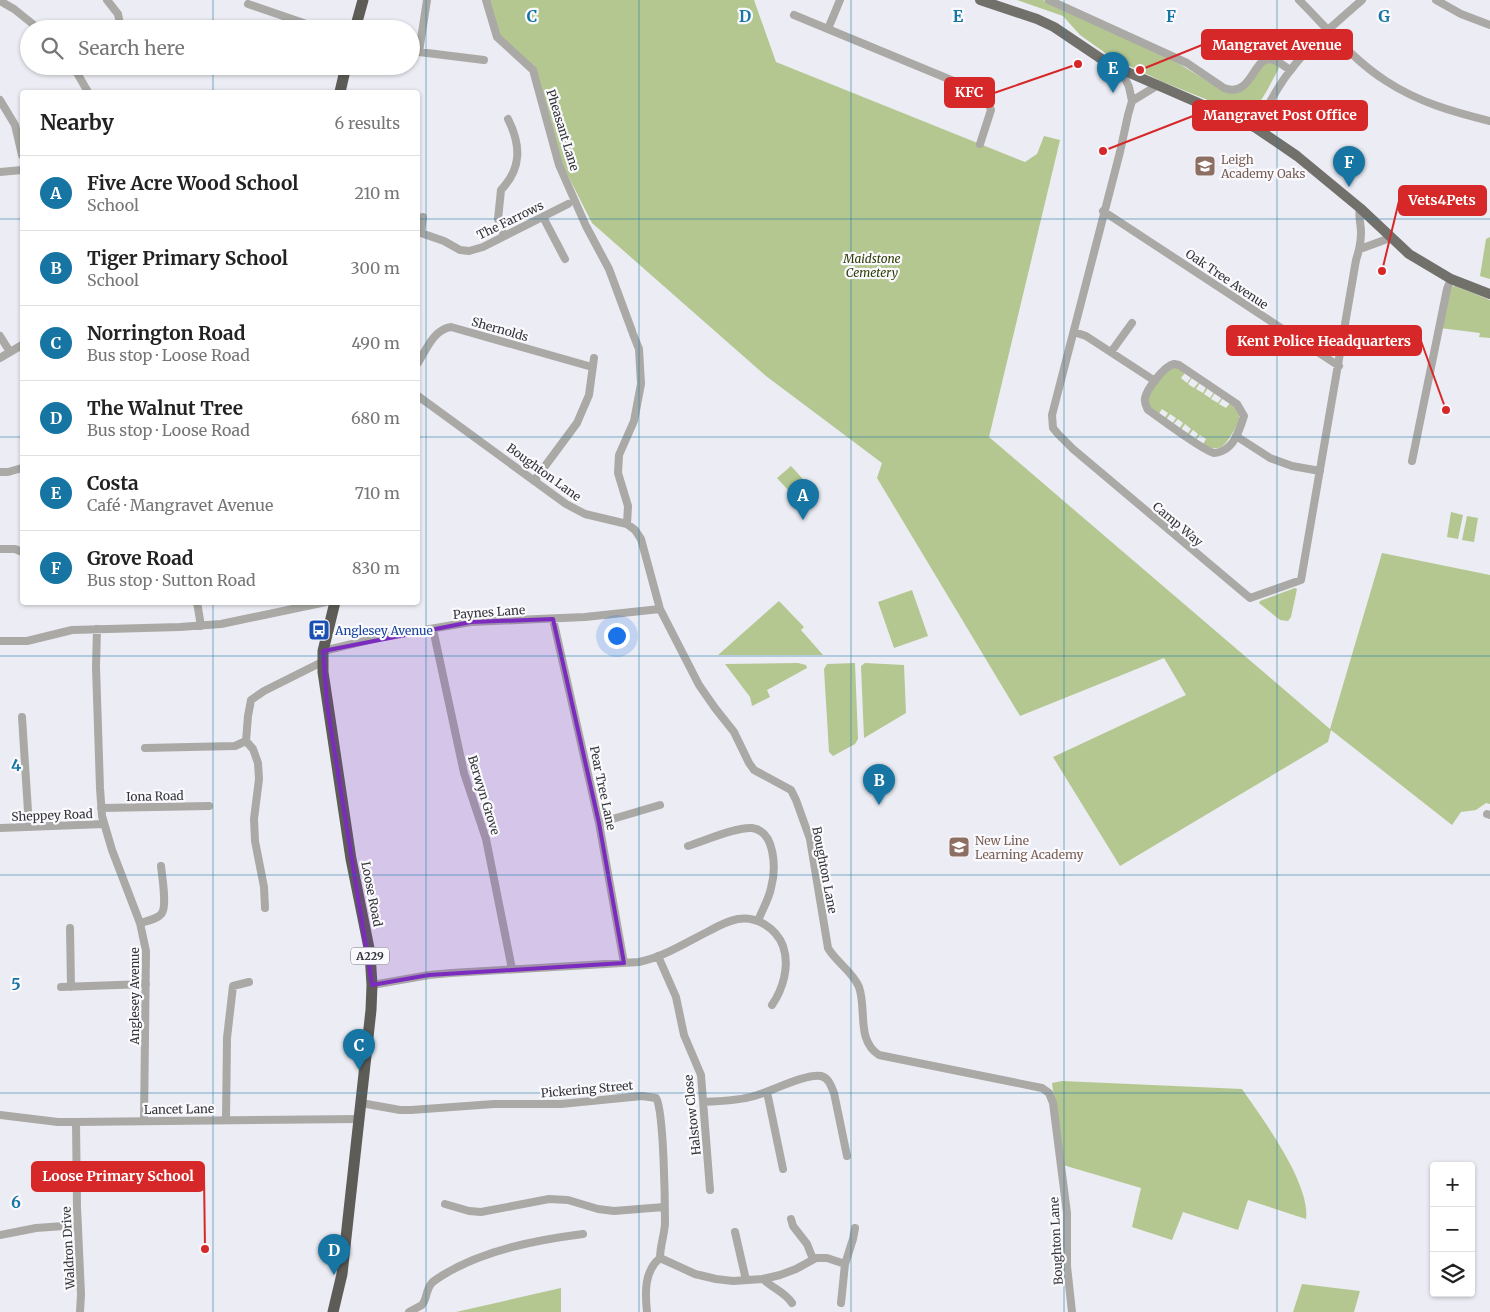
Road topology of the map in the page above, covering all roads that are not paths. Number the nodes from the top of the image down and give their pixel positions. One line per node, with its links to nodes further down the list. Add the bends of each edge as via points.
1 (107, 0): 15 (street)
2 (363, 0): 17 (highway)
3 (427, 0): 20 (street)
4 (486, 0): 72 (street, Pheasant Lane, via 497,37 533,70 559,165 609,269 639,349 641,384 634,421 619,455 618,473 628,506)
5 (840, 0): 19 (street)
6 (980, 0): 24 (main road, via 1046,23)
7 (1049, 0): 25 (street, via 1187,63 1229,90 1245,85 1267,59)
8 (1299, 0): 21 (street)
9 (1362, 0): 21 (street)
10 (1436, 0): 18 (street)
11 (0, 1): 14 (street)
12 (248, 4): 16 (street)
13 (794, 15): 19 (street)
14 (28, 20)
15 (119, 20)
16 (295, 20)
17 (357, 20)
18 (1490, 25)
19 (828, 29): 36 (street, via 985,94 991,110)
20 (420, 30)
21 (1328, 31): 25 (street); 34 (street, via 1386,81 1431,105)
22 (420, 53): 23 (street)
23 (484, 60)
24 (1121, 69): 28 (main road); 32 (street, via 1130,87)
25 (1290, 70): 35 (street)
26 (80, 75): 29 (street)
27 (344, 75): 30 (highway)
28 (1158, 85): 32 (street); 35 (main road)
29 (87, 90)
30 (340, 90)
31 (0, 100): 37 (street, via 15,125)
32 (1132, 101): 42 (street)
33 (508, 119): 47 (street, via 517,142 517,155 515,171 500,190 498,219)
34 (1490, 121)
35 (1256, 128): 41 (main road, via 1297,156)
36 (980, 144)
37 (20, 146)
38 (20, 170): 39 (street)
39 (0, 172)
40 (568, 204): 44 (street, The Farrows)
41 (1360, 208): 48 (main road); 49 (street)
42 (1104, 211): 54 (street); 62 (street, Oak Tree Avenue)
43 (423, 217): 45 (street, The Farrows)
44 (543, 217): 47 (street, The Farrows); 50 (street)
45 (420, 228)
46 (420, 232): 47 (street, The Farrows, via 469,251)
47 (504, 236)
48 (1390, 238): 49 (street); 51 (main road, via 1409,254)
49 (1360, 249): 62 (street)
50 (564, 259)
51 (1451, 279): 52 (main road); 67 (street)
52 (1490, 294)
53 (1132, 323): 58 (street)
54 (1074, 332): 58 (street); 69 (street, Camp Way, via 1052,415 1053,428 1073,449 1250,598 1301,580)
55 (0, 336): 57 (street)
56 (20, 346): 57 (street)
57 (10, 352): 59 (street)
58 (1111, 352): 64 (street)
59 (0, 358)
60 (594, 358): 63 (street)
61 (420, 360): 63 (street, Shernolds, via 437,333 451,327)
62 (1339, 366): 69 (street)
63 (592, 367): 71 (street, via 589,395 577,423)
64 (1154, 381): 66 (street, via 1168,365 1179,365 1237,404 1244,416); 66 (street, via 1145,397 1148,410 1201,446 1214,453 1221,452)
65 (420, 397): 71 (street, Boughton Lane)
66 (1236, 436): 69 (street, via 1270,458)
67 (1412, 461)
68 (20, 469): 70 (street)
69 (1320, 471)
70 (0, 472)
71 (534, 481): 72 (street, Boughton Lane, via 585,514)
72 (627, 524): 78 (street, Boughton Lane, via 641,539)
73 (0, 549): 74 (street)
74 (20, 551)
75 (198, 605): 80 (street)
76 (320, 605): 80 (street)
77 (331, 605): 84 (highway, Loose Road / A229)
78 (660, 609): 79 (street, Paynes Lane); 140 (street, Boughton Lane, via 695,678 734,732 749,763 763,776 791,790 796,800 810,839 828,948 859,987 866,1041 872,1050 879,1055 1042,1088 1049,1093 1067,1213)
79 (553, 619): 82 (street, Paynes Lane, via 471,622); 91 (street, Pear Tree Lane)
80 (201, 626): 81 (street)
81 (97, 629): 83 (street, via 65,631 27,641); 90 (street, Anglesey Avenue)
82 (433, 629): 84 (street, Paynes Lane, via 377,638); 103 (street, Berwyn Grove, via 462,765 486,839)
83 (0, 641)
84 (322, 657): 86 (street, Paynes Lane, via 251,700); 106 (highway, Loose Road / A229, via 346,829 370,953)
85 (22, 716): 93 (street)
86 (246, 741): 87 (street, via 236,746); 97 (street, via 258,763 255,841)
87 (145, 748)
88 (660, 805): 91 (street)
89 (209, 806): 90 (street, Iona Road)
90 (102, 808): 92 (street, Anglesey Avenue)
91 (599, 823): 102 (street, Pear Tree Lane)
92 (104, 824): 93 (street, Sheppey Road); 99 (street, Anglesey Avenue)
93 (29, 827): 94 (street, Sheppey Road)
94 (0, 828)
95 (688, 846): 98 (street, via 742,828 754,828 764,834 771,846 774,865 772,888)
96 (162, 866): 99 (street, via 162,913)
97 (265, 908)
98 (758, 920): 101 (street, via 742,918 730,921); 109 (street, via 773,930 784,951 781,989)
99 (140, 922): 105 (street, Anglesey Avenue, via 146,951)
100 (70, 928): 108 (street)
101 (658, 956): 102 (street); 111 (street, Halstow Close, via 676,997 686,1042 701,1075)
102 (624, 963): 103 (street)
103 (512, 969): 106 (street)
104 (249, 982): 115 (street, via 233,986 227,1038)
105 (146, 984): 108 (street); 116 (street, Anglesey Avenue)
106 (372, 985): 112 (highway, Loose Road / A229)
107 (60, 987): 108 (street)
108 (71, 987)
109 (772, 1005)
110 (767, 1092): 111 (street, via 740,1099); 118 (street, via 815,1075 825,1078 834,1093); 119 (street)
111 (704, 1102): 120 (street, Halstow Close)
112 (361, 1103): 114 (highway, Loose Road / A229); 122 (street, Pickering Street, via 405,1110 653,1097 658,1103 661,1124)
113 (0, 1115): 117 (street, Lancet Lane)
114 (359, 1119): 115 (street, Lancet Lane); 137 (highway, Loose Road / A229, via 342,1274)
115 (226, 1120): 116 (street, Lancet Lane)
116 (144, 1121): 117 (street, Lancet Lane)
117 (76, 1122): 124 (street, Waldron Drive)
118 (847, 1156)
119 (783, 1169)
120 (710, 1190)
121 (445, 1204): 122 (street, via 481,1212 555,1199 607,1210)
122 (664, 1207): 129 (street, Pickering Street)
123 (791, 1220): 130 (street)
124 (78, 1225): 128 (street); 136 (street, Waldron Drive)
125 (855, 1228): 131 (street)
126 (735, 1232): 133 (street)
127 (583, 1234): 138 (street, via 506,1249 458,1267 431,1283 424,1303)
128 (0, 1235)
129 (660, 1258): 133 (street, via 706,1277); 139 (street, Pickering Street, via 648,1277)
130 (813, 1259): 131 (street, via 827,1258); 132 (street, via 796,1269)
131 (845, 1264): 135 (street)
132 (763, 1279): 133 (street); 134 (street)
133 (746, 1280)
134 (792, 1303)
135 (841, 1303)
136 (80, 1312)
137 (333, 1312)
138 (409, 1312)
139 (647, 1312)
140 (1072, 1312)

